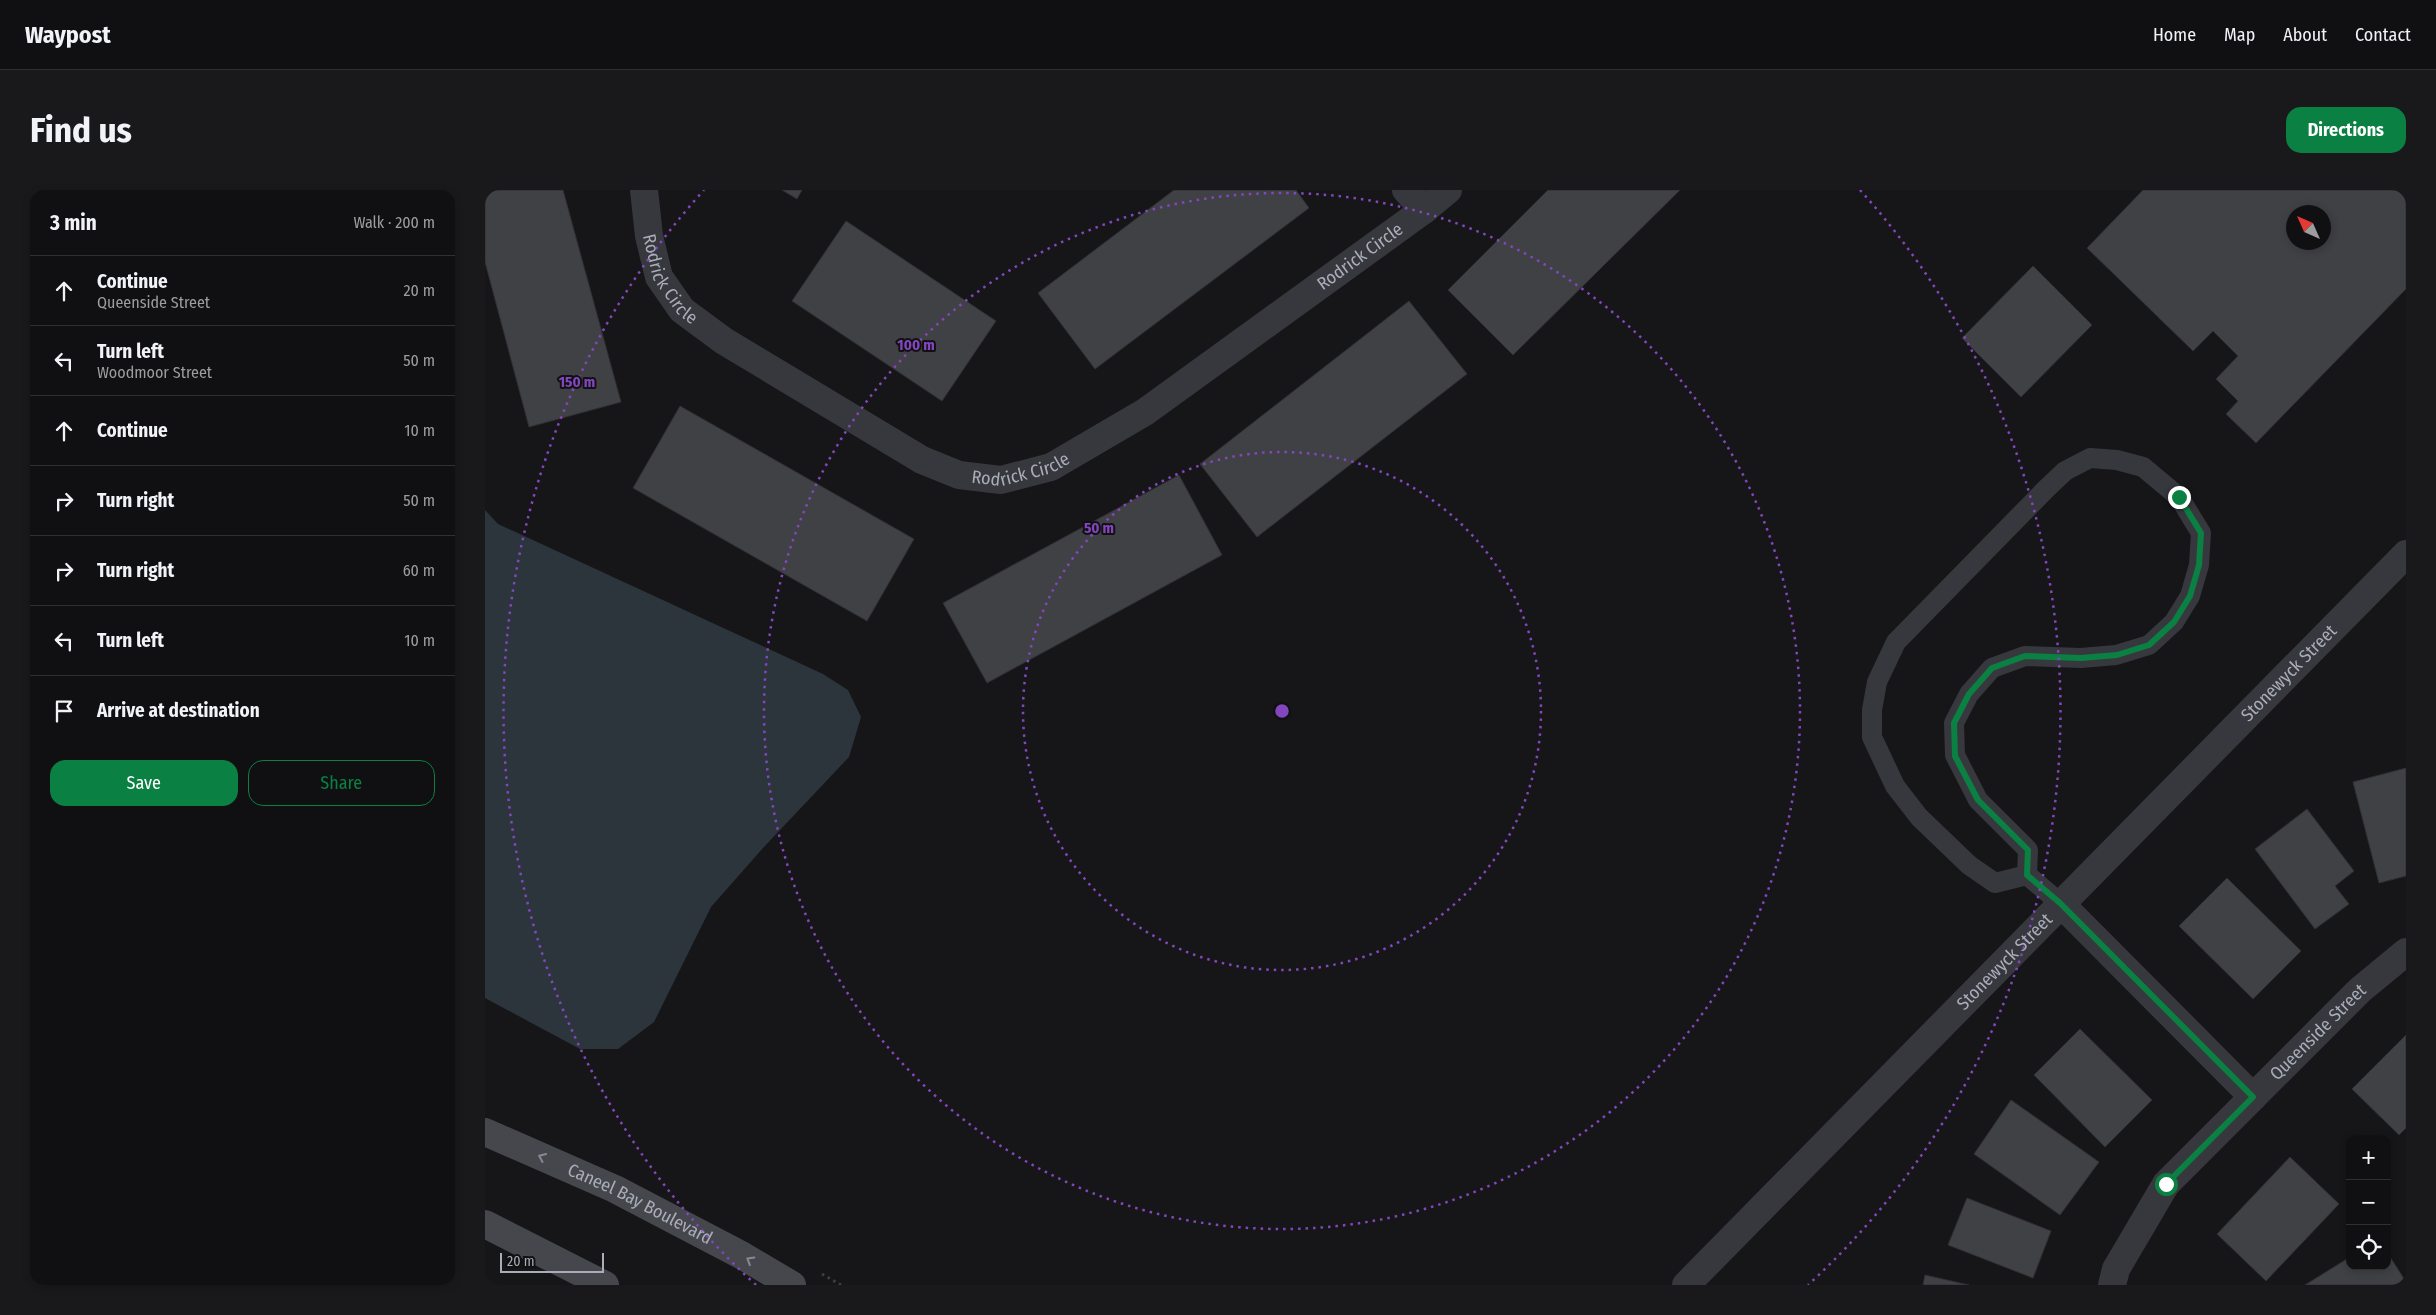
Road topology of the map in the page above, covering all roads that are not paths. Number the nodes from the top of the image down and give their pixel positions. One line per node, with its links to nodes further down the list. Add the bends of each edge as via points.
1 (644, 190): 3 (street, Rodrick Circle, via 649,236 659,277 682,310 724,341 922,460 959,475 1001,480 1051,467 1145,412)
2 (1447, 190): 3 (street, Rodrick Circle)
3 (1415, 200)
4 (2406, 554): 6 (street, Stonewyck Street)
5 (2027, 875): 5 (lane, via 2028,850 1978,800 1955,756 1954,723 1969,694 1992,668 2025,656 2081,658 2117,655 2149,645 2174,622 2190,596 2199,565 2201,533 2179,497 2143,467 2117,460 2090,458 2065,471 2052,483 1896,642 1877,682 1872,710 1873,737 1895,786 1913,809 1969,865 1995,883); 6 (lane)
6 (2060, 903): 8 (street); 13 (street, Stonewyck Street)
7 (2406, 952): 8 (street, Queenside Street, via 2360,990)
8 (2253, 1097): 14 (street, Queenside Street, via 2166,1184 2116,1269)
9 (485, 1132): 12 (street, Caneel Bay Boulevard, one-way to 9, via 615,1189)
10 (485, 1224): 11 (street)
11 (605, 1285)
12 (792, 1285)
13 (1686, 1285)
14 (2112, 1285)

